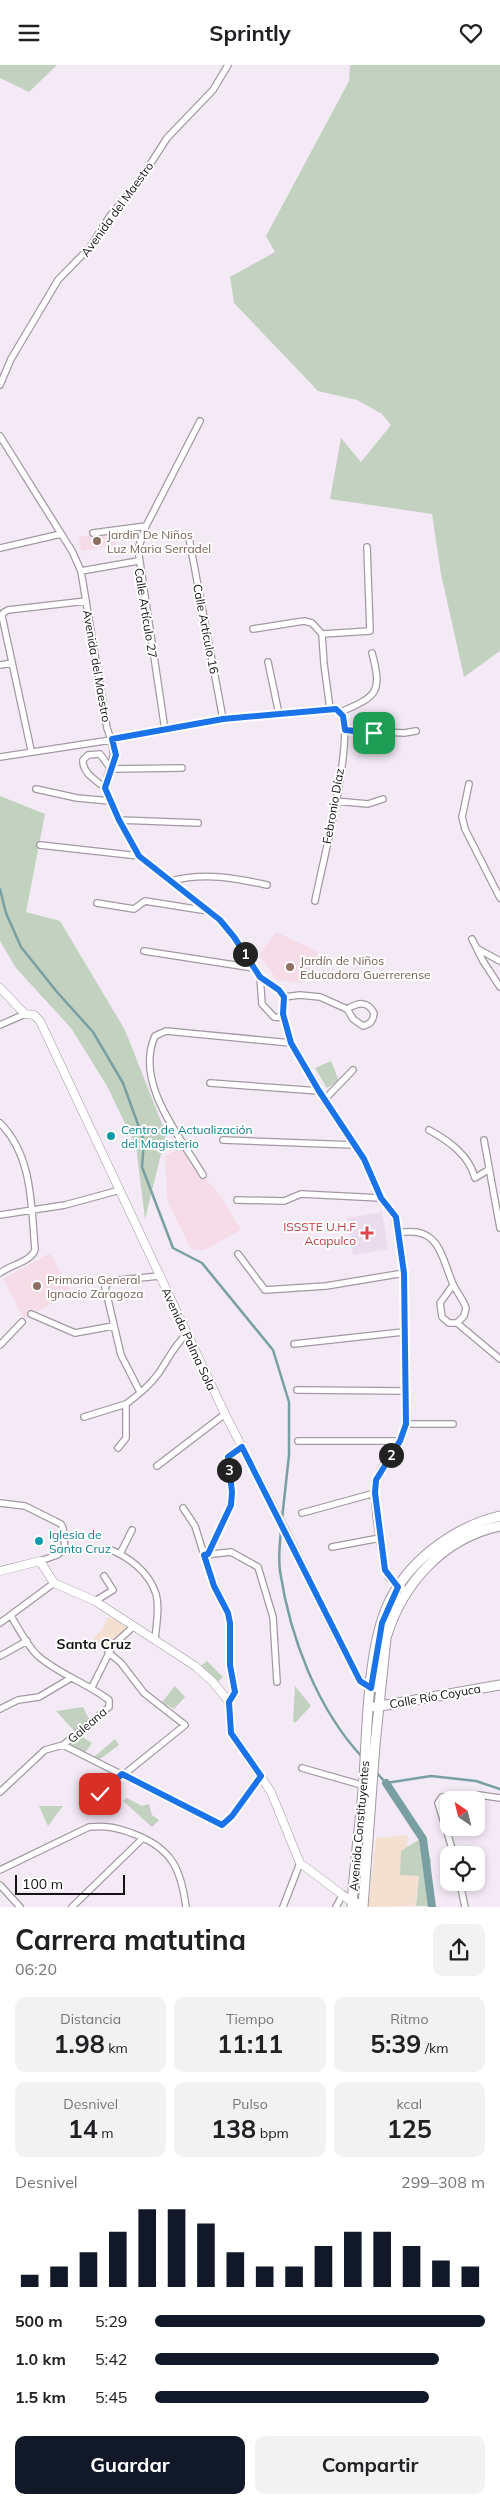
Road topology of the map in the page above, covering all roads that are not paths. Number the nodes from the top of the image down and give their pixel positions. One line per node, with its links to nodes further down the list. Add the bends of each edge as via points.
1 (228, 65): 2 (street, Avenida del Maestro, via 213,90 167,138 90,247 58,280)
2 (0, 385)
3 (200, 421): 5 (street, Calle Artículo 27)
4 (0, 436): 7 (street, Avenida del Maestro)
5 (146, 526): 6 (street); 11 (street, Calle Artículo 27, via 140,538)
6 (93, 533)
7 (61, 534): 10 (street); 12 (street, Avenida del Maestro)
8 (189, 538): 23 (street, Calle Artículo 16)
9 (367, 547): 15 (street, via 370,631)
10 (0, 548)
11 (138, 561): 12 (street); 24 (street, Calle Artículo 27)
12 (81, 571): 13 (street, Avenida del Maestro)
13 (86, 601): 18 (street, via 4,613); 27 (street, Avenida del Maestro, via 107,728)
14 (253, 629): 15 (street, via 304,621 312,623)
15 (322, 634): 20 (street)
16 (372, 653): 21 (street, via 377,673 375,693)
17 (268, 662): 22 (street)
18 (12, 663): 19 (street); 28 (street)
19 (0, 665)
20 (330, 709): 21 (street); 22 (street)
21 (340, 712): 25 (street, Febronio Díaz)
22 (279, 714): 23 (street)
23 (223, 719): 24 (street)
24 (165, 730): 27 (street)
25 (345, 730): 26 (street); 37 (street, Febronio Díaz)
26 (416, 731)
27 (112, 739): 28 (street); 31 (street, Avenida del Maestro, via 116,755)
28 (31, 750): 29 (street)
29 (0, 757)
30 (182, 768): 31 (street)
31 (111, 769): 33 (street, Avenida del Maestro); 33 (street, via 100,754 88,755 84,760 86,772)
32 (469, 784): 44 (street, via 462,817 465,829)
33 (105, 788): 36 (street)
34 (36, 789): 36 (street, via 77,799)
35 (383, 799): 37 (street, via 368,804)
36 (110, 801): 38 (street)
37 (335, 801): 46 (street, Febronio Díaz)
38 (119, 820): 39 (street); 41 (street)
39 (198, 823)
40 (40, 845): 41 (street)
41 (139, 856): 42 (street)
42 (172, 881): 43 (street, via 202,875); 48 (street)
43 (267, 885)
44 (497, 887): 45 (street)
45 (500, 898)
46 (315, 901)
47 (97, 903): 48 (street, via 134,909 145,901)
48 (209, 911): 53 (street, via 234,937)
49 (472, 939): 50 (street)
50 (478, 949): 52 (street); 55 (street)
51 (144, 951): 53 (street)
52 (500, 961)
53 (254, 968): 54 (street)
54 (260, 977): 57 (street); 60 (street, via 262,1004 274,1017)
55 (500, 987)
56 (0, 988): 59 (street, Avenida Palma Sola)
57 (284, 997): 58 (street, via 309,995); 60 (street)
58 (347, 1009): 58 (street, via 357,1024 363,1026 373,1019 374,1013 365,1004 358,1003)
59 (24, 1014): 61 (street); 74 (street, Avenida Palma Sola, via 34,1015 40,1021)
60 (284, 1017): 62 (street)
61 (0, 1025)
62 (291, 1043): 65 (street); 73 (street, via 166,1031 155,1036 149,1056 154,1089)
63 (353, 1070): 66 (street)
64 (210, 1083): 65 (street)
65 (319, 1091): 66 (street)
66 (324, 1100): 71 (street)
67 (0, 1123): 77 (street, via 20,1150)
68 (429, 1130): 72 (street, via 460,1152 472,1165 475,1178)
69 (223, 1140): 71 (street)
70 (484, 1140): 72 (street)
71 (354, 1145): 75 (street)
72 (488, 1170): 79 (street)
73 (202, 1175)
74 (120, 1191): 77 (street); 84 (street, Avenida Palma Sola)
75 (381, 1198): 76 (street, via 301,1194 284,1201); 80 (street, via 396,1217)
76 (237, 1200)
77 (31, 1210): 78 (street); 82 (street, via 34,1255)
78 (0, 1215)
79 (500, 1228)
80 (398, 1233): 83 (street); 85 (street, via 411,1230 429,1236 441,1254)
81 (238, 1254): 83 (street, via 265,1290 326,1286)
82 (0, 1273)
83 (404, 1273): 90 (street)
84 (159, 1275): 89 (street, via 106,1283); 91 (street, Avenida Palma Sola)
85 (453, 1285): 88 (street, via 466,1309); 88 (street, via 440,1303 440,1311 445,1320)
86 (31, 1313): 89 (street, via 75,1333)
87 (22, 1322): 93 (street)
88 (457, 1323): 94 (street)
89 (113, 1326): 97 (street, via 121,1356)
90 (403, 1332): 92 (street); 96 (street)
91 (186, 1334): 97 (street, via 157,1375); 99 (street, Avenida Palma Sola)
92 (294, 1344)
93 (0, 1345)
94 (500, 1359)
95 (297, 1390): 96 (street)
96 (405, 1391): 101 (street)
97 (140, 1392): 98 (street)
98 (126, 1404): 100 (street); 106 (street, via 126,1438)
99 (225, 1415): 105 (street, Avenida Palma Sola); 107 (street)
100 (84, 1417)
101 (406, 1424): 102 (street); 104 (street)
102 (453, 1424)
103 (298, 1441): 104 (street)
104 (400, 1441): 108 (street, via 376,1480)
105 (242, 1447): 119 (street, via 228,1457 231,1505); 138 (street, Avenida Palma Sola, via 360,1681)
106 (118, 1448)
107 (157, 1467)
108 (375, 1493): 111 (street); 115 (street)
109 (0, 1503): 120 (street, via 26,1506 61,1524 65,1549)
110 (183, 1508): 119 (street, via 195,1526)
111 (302, 1513)
112 (500, 1516): 124 (main road, via 483,1520 446,1539 418,1563)
113 (500, 1526): 125 (main road, via 469,1536 451,1547 422,1571)
114 (132, 1530): 118 (street)
115 (380, 1538): 116 (street); 124 (street, via 385,1570)
116 (332, 1547)
117 (109, 1549): 118 (street)
118 (120, 1554): 131 (street, via 140,1568 156,1593)
119 (206, 1554): 135 (street, via 231,1552 258,1567 273,1617); 140 (street, via 230,1623 229,1653 235,1692)
120 (40, 1561): 121 (street); 123 (street)
121 (0, 1571)
122 (104, 1576): 126 (street, via 113,1590)
123 (54, 1583): 126 (street); 127 (street)
124 (398, 1587): 125 (street); 138 (main road, via 382,1623)
125 (407, 1592): 139 (main road, via 395,1612 386,1639)
126 (95, 1601): 129 (street)
127 (11, 1617): 128 (street); 130 (street)
128 (0, 1623)
129 (134, 1627): 131 (street); 132 (street)
130 (27, 1641): 133 (street); 134 (street, via 38,1655)
131 (156, 1641): 140 (street, via 194,1666)
132 (108, 1652): 136 (street); 147 (street, via 121,1663 144,1693 185,1725)
133 (0, 1656)
134 (71, 1678): 136 (street); 143 (street, via 39,1697 18,1700)
135 (277, 1681)
136 (92, 1687): 144 (street, Galeana, via 110,1703)
137 (500, 1687): 142 (main road, Calle Río Coyuca)
138 (371, 1688): 139 (street); 141 (main road)
139 (381, 1688): 142 (main road)
140 (229, 1702): 148 (street, via 231,1733)
141 (370, 1707): 142 (main road, Calle Río Coyuca); 145 (main road)
142 (379, 1707): 145 (main road)
143 (0, 1709)
144 (63, 1745): 147 (street); 150 (street, Galeana, via 45,1750)
145 (370, 1745): 149 (main road, Avenida Constituyentes)
146 (302, 1768): 149 (street)
147 (122, 1774): 148 (street, via 222,1825); 151 (street)
148 (261, 1776): 155 (street)
149 (368, 1782): 161 (main road, Avenida Constituyentes); 162 (main road, Avenida Constituyentes)
150 (0, 1792)
151 (96, 1797)
152 (500, 1798): 154 (street, via 479,1795 438,1799)
153 (142, 1837): 156 (street, via 115,1827 89,1827); 160 (street, via 168,1854 179,1875); 164 (street)
154 (451, 1846)
155 (300, 1863): 159 (street); 166 (street)
156 (0, 1870)
157 (0, 1885): 163 (street)
158 (462, 1891): 168 (street)
159 (343, 1894): 161 (street); 167 (street)
160 (186, 1903): 165 (street)
161 (352, 1904): 162 (street)
162 (363, 1905)
163 (20, 1907)
164 (72, 1907)
165 (181, 1907)
166 (283, 1907)
167 (336, 1907)
168 (465, 1907)

